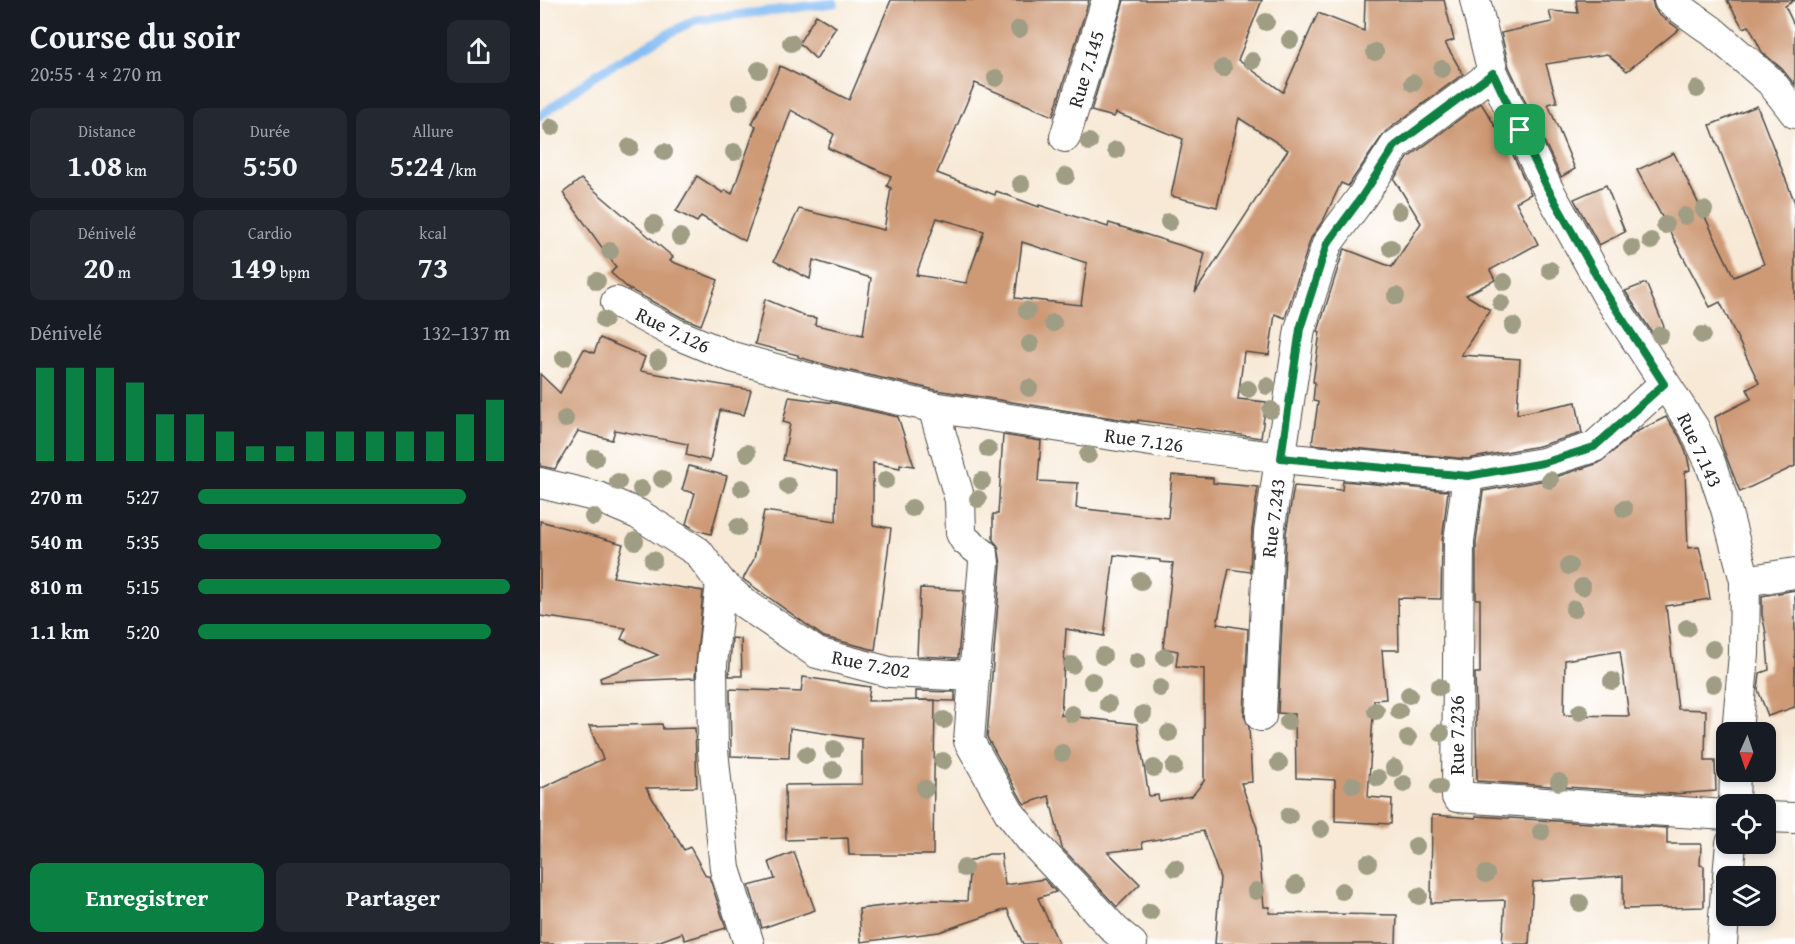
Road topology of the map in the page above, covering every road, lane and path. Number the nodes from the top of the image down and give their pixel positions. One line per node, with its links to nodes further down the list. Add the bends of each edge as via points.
1 (1107, 0): 6 (street, Rue 7.145)
2 (1475, 0): 4 (street, Rue 7.143)
3 (1669, 0): 5 (street, via 1771,82)
4 (1493, 73): 8 (street, Rue 7.143, via 1547,187 1607,295); 10 (street, Rue 7.243, via 1395,146 1327,244 1300,329)
5 (1795, 113)
6 (1065, 137)
7 (616, 302): 9 (street, Rue 7.126, via 674,333 732,357)
8 (1664, 384): 11 (street, Rue 7.126, via 1594,447 1543,463); 14 (street, Rue 7.143, via 1694,428 1710,462)
9 (933, 407): 10 (street, Rue 7.126); 16 (street, via 960,500 961,533 983,554)
10 (1281, 458): 11 (street, Rue 7.126); 17 (street, Rue 7.243, via 1269,532)
11 (1468, 476): 19 (street, Rue 7.236, via 1459,541 1457,797)
12 (540, 483): 15 (street, Rue 7.202, via 598,497 638,514 698,552)
13 (1795, 573): 14 (street)
14 (1745, 581): 18 (street, Rue 7.143)
15 (721, 583): 16 (street, Rue 7.202, via 817,653 889,672); 23 (street, via 713,640 713,750 725,869)
16 (974, 676): 24 (street, via 969,741 1009,812 1039,849)
17 (1261, 716)
18 (1738, 722)
19 (1716, 814)
20 (1776, 817): 21 (street)
21 (1795, 818)
22 (1723, 926): 25 (street)
23 (749, 944)
24 (1132, 944)
25 (1722, 944)

